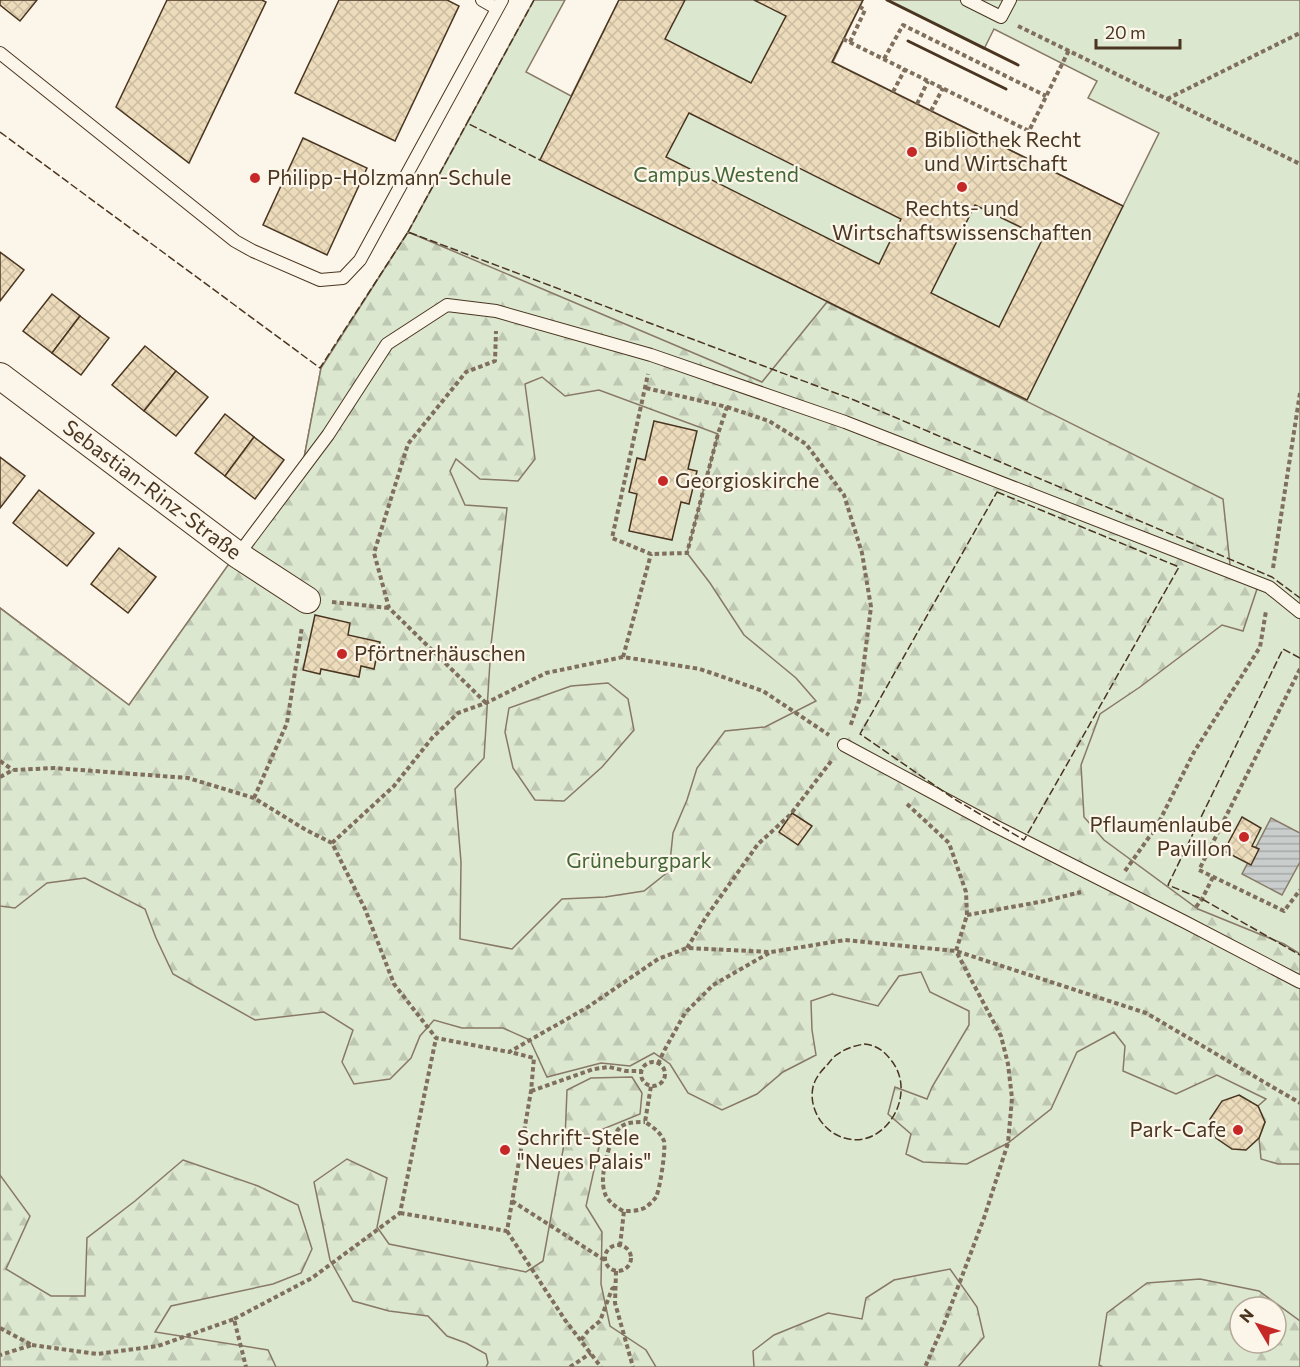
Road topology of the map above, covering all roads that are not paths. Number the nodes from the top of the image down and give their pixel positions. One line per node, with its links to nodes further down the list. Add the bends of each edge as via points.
1 (482, 0): 4 (lane)
2 (967, 0): 3 (lane, via 1001,17)
3 (1010, 0)
4 (499, 4): 5 (lane, via 360,260 343,278 320,280 235,241)
5 (0, 53)
6 (0, 376): 7 (street, Sebastian-Rinz-Straße)
7 (238, 555): 8 (street, Sebastian-Rinz-Straße); 9 (lane, via 328,435 387,344 447,305 496,311 651,356 845,422 1269,587)
8 (307, 600)
9 (1300, 612)
10 (844, 745): 11 (lane)
11 (1300, 982)

